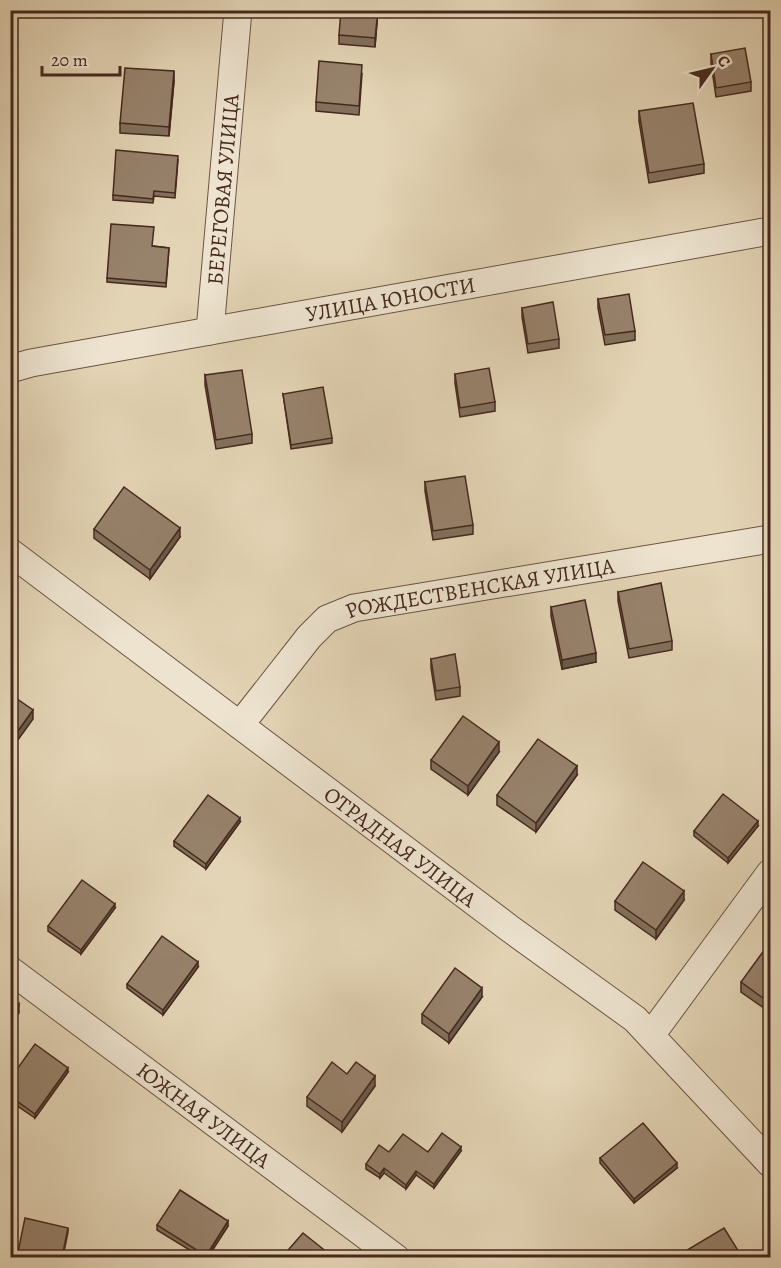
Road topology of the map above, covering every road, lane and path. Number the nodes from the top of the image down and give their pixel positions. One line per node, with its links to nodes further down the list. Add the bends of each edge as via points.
1 (238, 10): 3 (street, БЕРЕГОВАЯ УЛИЦА)
2 (771, 231): 3 (street, УЛИЦА ЮНОСТИ)
3 (210, 331): 4 (street, УЛИЦА ЮНОСТИ)
4 (10, 369)
5 (771, 539): 7 (street, РОЖДЕСТВЕНСКАЯ УЛИЦА, via 354,608 327,619 309,637)
6 (10, 552): 7 (street, ОТРАДНАЯ УЛИЦА)
7 (240, 726): 10 (street, ОТРАДНАЯ УЛИЦА, via 635,1019)
8 (771, 873): 10 (street)
9 (10, 970): 12 (street, ЮЖНАЯ УЛИЦА)
10 (651, 1035): 11 (street, ОТРАДНАЯ УЛИЦА)
11 (771, 1162)
12 (396, 1257)

